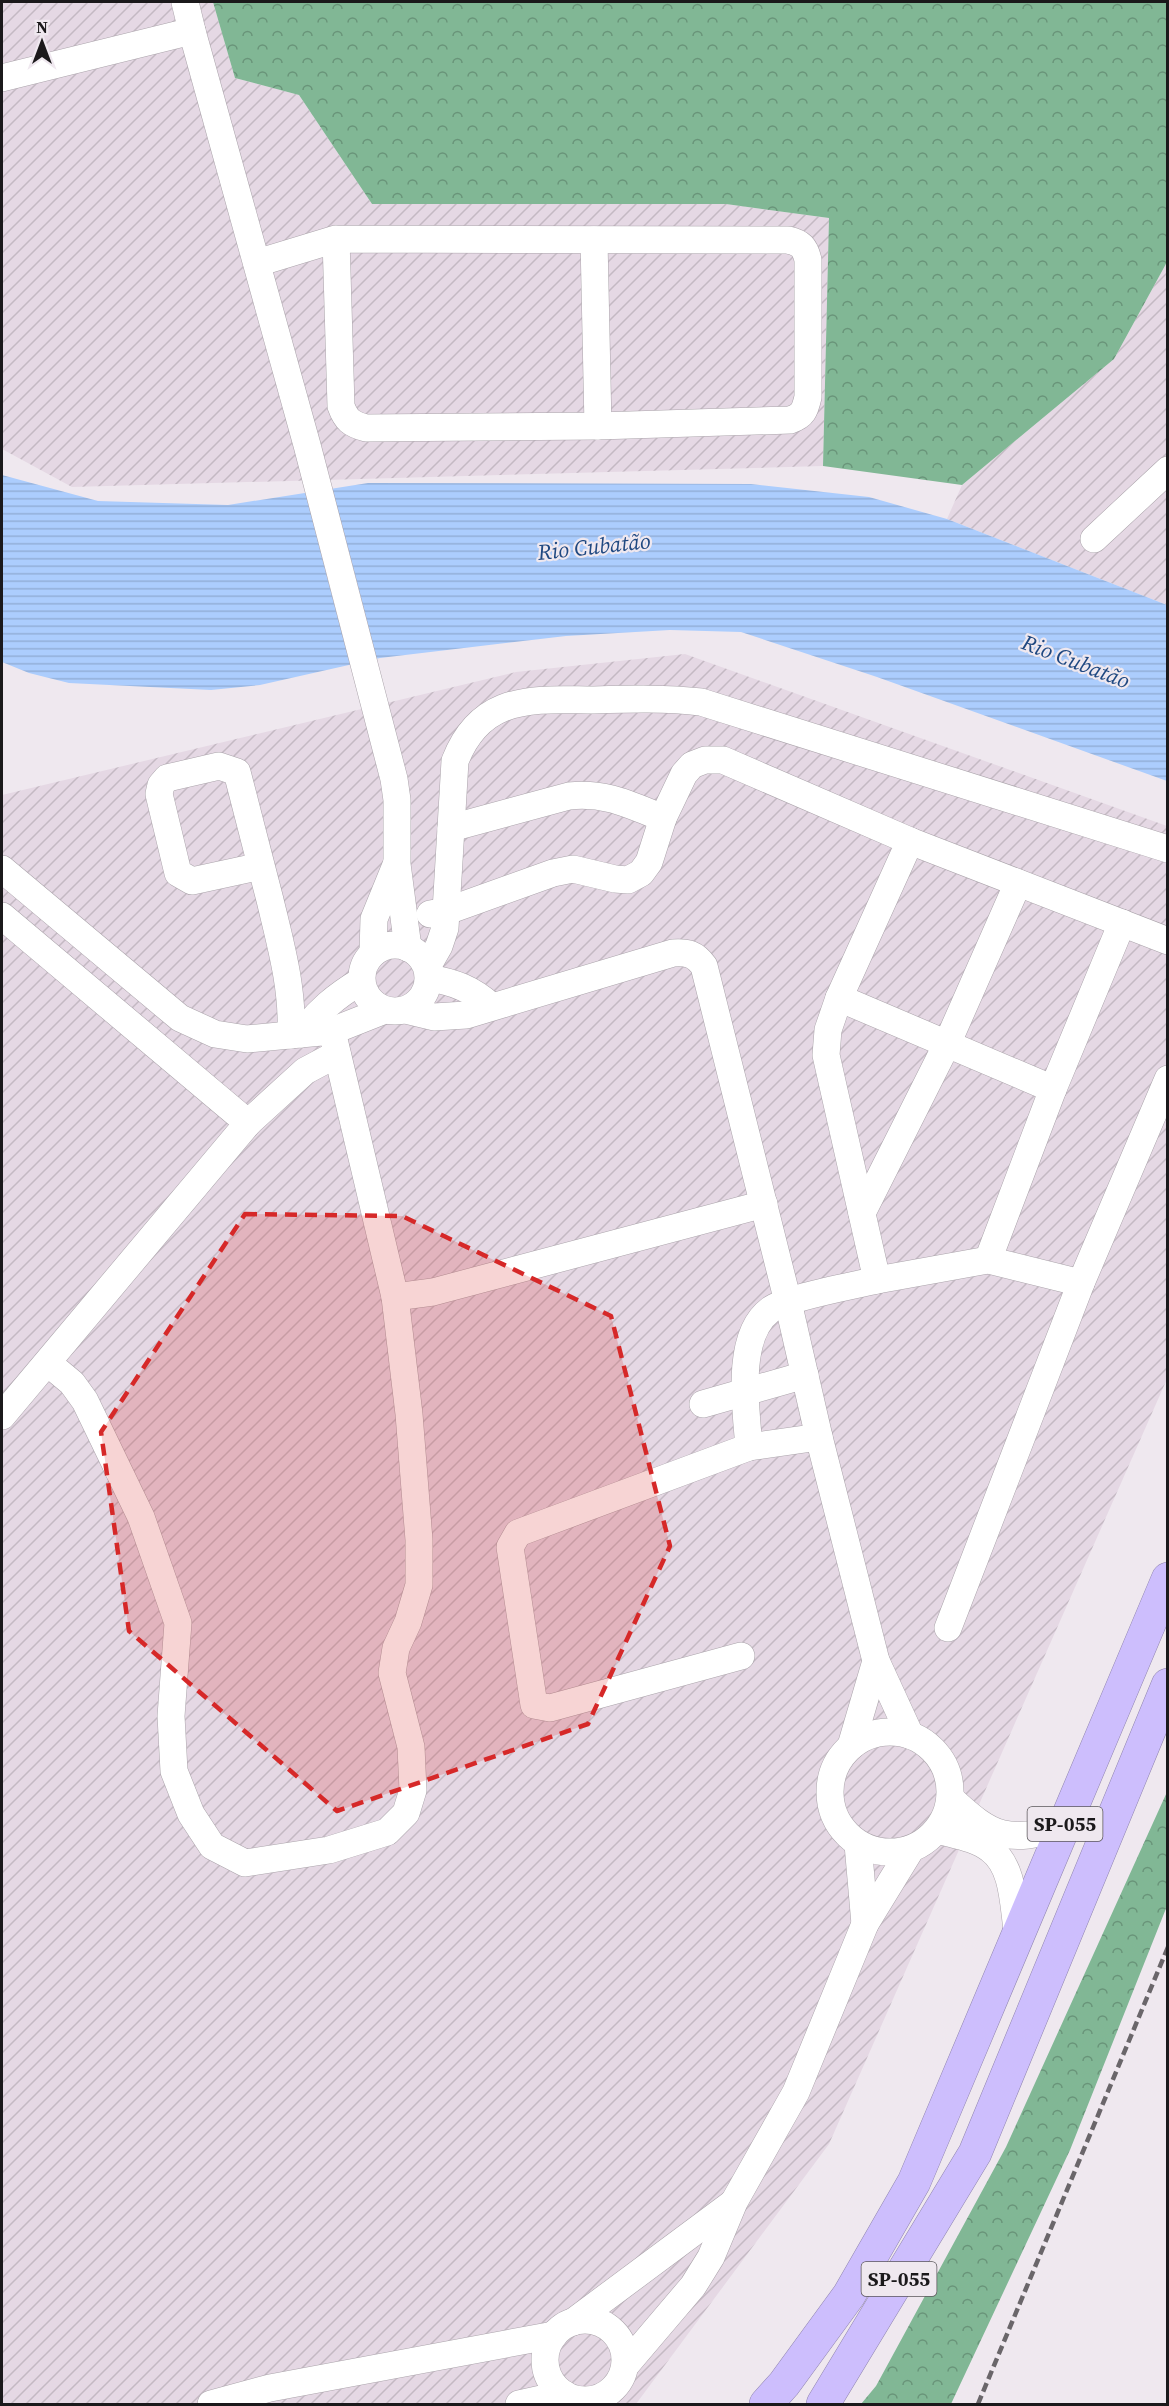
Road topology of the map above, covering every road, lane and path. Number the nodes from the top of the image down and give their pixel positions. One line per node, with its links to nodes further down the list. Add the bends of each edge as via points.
1 (185, 2): 2 (street)
2 (192, 31): 3 (street); 6 (street)
3 (2, 78)
4 (336, 239): 5 (street); 6 (street); 7 (street, via 340,406 353,424 366,428)
5 (594, 240): 7 (street); 7 (street, via 788,240 806,249 808,260 808,398 800,417)
6 (256, 262): 14 (street, via 394,779)
7 (598, 426)
8 (1167, 470): 9 (street)
9 (1094, 538)
10 (663, 818): 11 (street, via 609,797 590,794 569,796); 12 (street, via 692,765 723,760); 18 (street, via 649,862 641,873 628,879 573,869)
11 (451, 828): 13 (street, via 455,761 462,742 477,724 501,708 532,700 673,699 735,711); 18 (street)
12 (910, 841): 17 (street); 25 (street)
13 (1167, 849)
14 (396, 864): 22 (street, via 374,919); 23 (street)
15 (261, 866): 15 (street, via 237,772 219,765 167,778 159,794 178,873 192,880); 28 (street, via 288,970)
16 (2, 869): 28 (street, via 180,1018 214,1034 247,1039)
17 (1018, 883): 20 (street); 30 (street)
18 (441, 907): 23 (street, via 422,926)
19 (2, 916): 33 (street)
20 (1122, 923): 21 (street); 32 (street)
21 (1167, 940)
22 (373, 953): 23 (street, via 390,945); 24 (street, via 366,961)
23 (419, 961): 26 (street); 27 (street, via 426,992 417,1003)
24 (361, 981): 27 (street, via 369,999); 28 (street, via 332,999)
25 (838, 998): 30 (street); 35 (street, via 828,1030 826,1055)
26 (491, 1006): 27 (street, via 452,1017); 34 (street, via 673,953 697,956 704,966)
27 (395, 1010): 29 (street)
28 (296, 1035): 29 (street)
29 (334, 1043): 33 (street); 39 (street)
30 (947, 1044): 32 (street); 35 (street)
31 (1167, 1078): 38 (street)
32 (1053, 1089): 36 (street)
33 (248, 1123): 41 (street)
34 (764, 1204): 39 (street, via 433,1292); 40 (street)
35 (862, 1213): 37 (street)
36 (988, 1260): 37 (street); 38 (street)
37 (877, 1280): 40 (street)
38 (1080, 1283): 49 (street)
39 (395, 1297): 41 (street, via 410,1425 419,1586 396,1648 392,1673 411,1747 413,1790 406,1813 387,1832 329,1850 245,1863 212,1846 191,1814 174,1770 171,1716 178,1623 141,1517 86,1401)
40 (788, 1302): 42 (street); 43 (street, via 770,1310 758,1322 750,1341)
41 (48, 1363): 45 (street)
42 (805, 1375): 43 (street); 46 (street)
43 (744, 1391): 44 (street); 47 (street)
44 (703, 1404)
45 (2, 1416)
46 (819, 1437): 47 (street); 51 (street)
47 (749, 1448): 50 (street, via 518,1533 510,1547 534,1705 550,1708)
48 (1167, 1580): 56 (highway, SP-055)
49 (948, 1628)
50 (741, 1656)
51 (876, 1661): 53 (street); 54 (street)
52 (1167, 1685): 69 (highway, SP-055, via 975,2153)
53 (910, 1735): 54 (street, via 873,1734); 55 (street, via 933,1749 941,1760 951,1785)
54 (851, 1746): 58 (street, via 834,1768 829,1797 838,1824)
55 (951, 1798): 56 (street, via 977,1823 993,1832 1012,1837); 57 (street)
56 (1064, 1828): 61 (highway, SP-055)
57 (938, 1830): 59 (street); 61 (street, via 975,1841 1001,1860 1008,1874)
58 (858, 1844): 59 (street, via 884,1853); 60 (street)
59 (911, 1849): 60 (street)
60 (865, 1924): 62 (street, via 796,2092)
61 (1018, 1936): 68 (highway, SP-055, via 914,2182 849,2295)
62 (734, 2202): 63 (street); 64 (street, via 711,2257 693,2286)
63 (564, 2328): 64 (street, via 596,2322 615,2334 621,2343); 65 (street, via 548,2344 546,2367 549,2377); 66 (street, via 270,2388)
64 (625, 2366): 65 (street, via 607,2394 586,2400)
65 (564, 2394): 67 (street)
66 (211, 2404)
67 (519, 2404)
68 (766, 2404)
69 (823, 2404)

